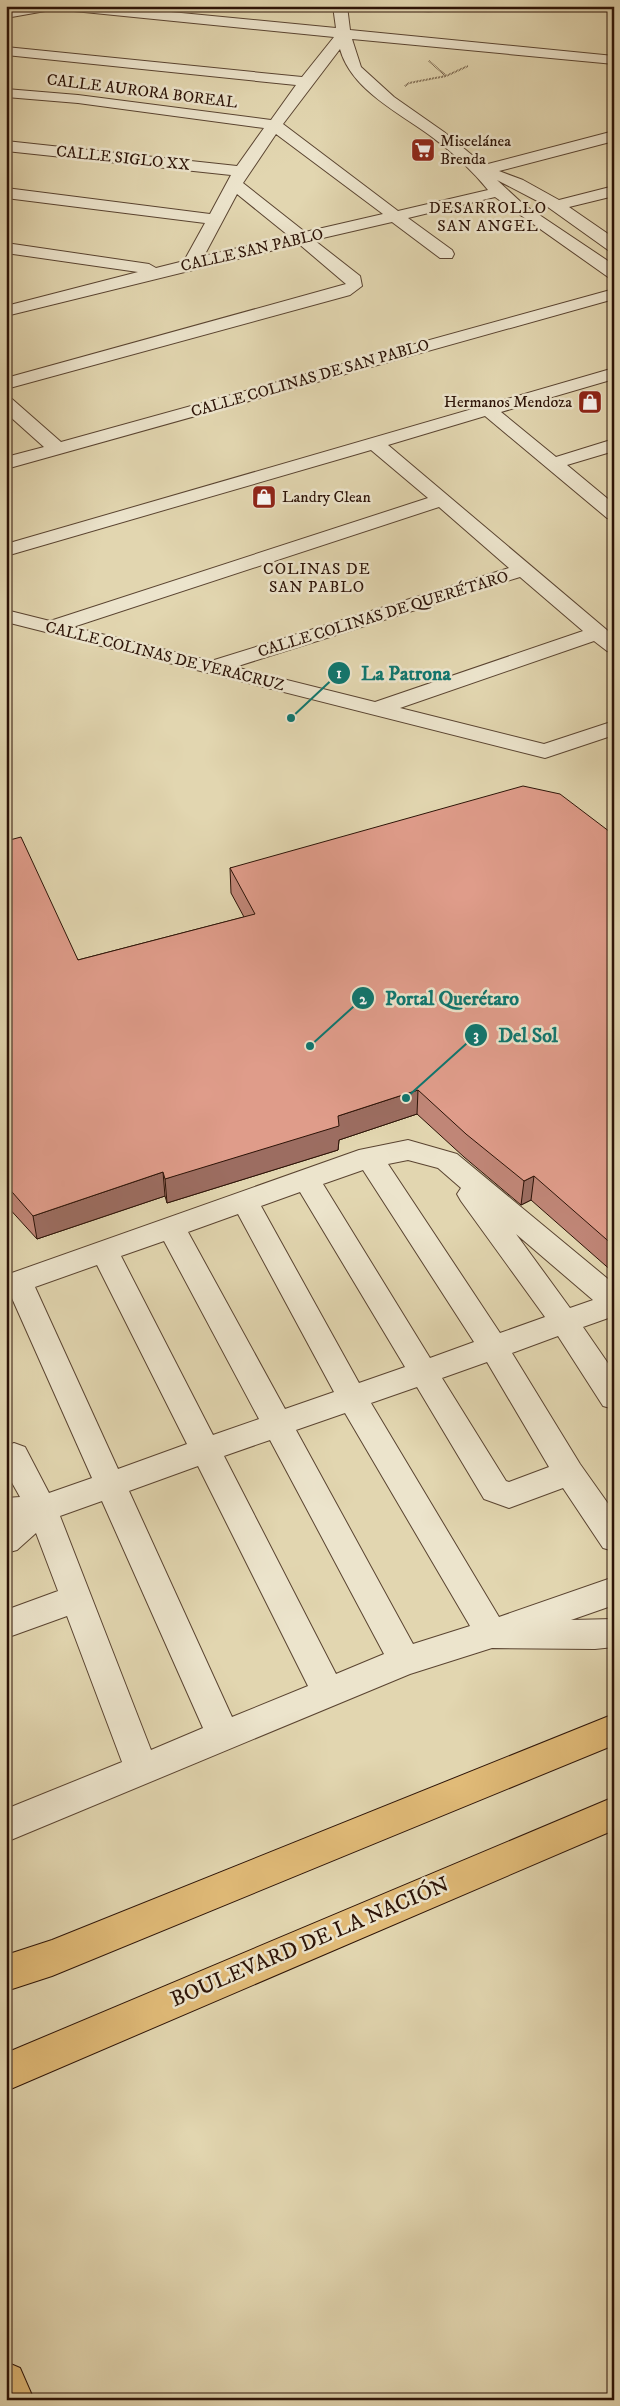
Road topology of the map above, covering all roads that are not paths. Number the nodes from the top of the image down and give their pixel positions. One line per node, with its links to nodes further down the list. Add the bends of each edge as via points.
1 (51, 6): 6 (street)
2 (64, 6): 7 (street)
3 (340, 6): 7 (street)
4 (419, 6): 5 (street)
5 (438, 6)
6 (6, 14)
7 (344, 34): 9 (street); 10 (street); 15 (street, via 352,66 389,100 439,135)
8 (6, 51): 10 (street)
9 (614, 60)
10 (306, 82): 12 (street)
11 (6, 93): 12 (street, CALLE AURORA BOREAL)
12 (274, 125): 16 (street); 21 (street)
13 (614, 136): 15 (street)
14 (6, 146): 16 (street, CALLE SIGLO XX)
15 (481, 171): 18 (street); 20 (street, via 504,177)
16 (237, 177): 22 (street); 23 (street)
17 (614, 191): 20 (street)
18 (498, 192): 21 (street, CALLE SAN PABLO); 29 (street)
19 (6, 193): 22 (street)
20 (558, 205): 24 (street)
21 (395, 216): 23 (street, CALLE SAN PABLO); 26 (street)
22 (214, 219): 27 (street)
23 (303, 238): 27 (street, CALLE SAN PABLO); 33 (street, via 354,280 354,286)
24 (614, 246)
25 (6, 248): 28 (street)
26 (446, 254)
27 (191, 264): 28 (street, CALLE SAN PABLO)
28 (163, 271): 31 (street, CALLE SAN PABLO)
29 (614, 273)
30 (614, 294): 38 (street, CALLE COLINAS DE SAN PABLO)
31 (6, 311)
32 (614, 373): 35 (street)
33 (6, 384)
34 (6, 403): 38 (street)
35 (487, 409): 36 (street); 40 (street)
36 (374, 442): 41 (street); 43 (street)
37 (614, 445): 40 (street)
38 (57, 448): 39 (street, CALLE COLINAS DE SAN PABLO)
39 (6, 463)
40 (555, 463): 42 (street)
41 (441, 500): 44 (street); 46 (street)
42 (614, 514)
43 (6, 550)
44 (523, 570): 47 (street); 49 (street, CALLE COLINAS DE QUERÉTARO)
45 (6, 616): 46 (street, CALLE COLINAS DE VERACRUZ)
46 (51, 626): 49 (street, CALLE COLINAS DE VERACRUZ)
47 (598, 633): 48 (street); 50 (street)
48 (614, 647)
49 (213, 667): 50 (street, CALLE COLINAS DE VERACRUZ)
50 (376, 709): 51 (street, CALLE COLINAS DE VERACRUZ, via 545,751)
51 (614, 728)
52 (369, 1157): 53 (street, via 408,1150); 54 (street); 61 (street)
53 (447, 1161): 59 (street); 60 (street)
54 (306, 1179): 55 (street); 62 (street)
55 (244, 1201): 56 (street); 64 (street)
56 (171, 1227): 57 (street); 65 (street)
57 (104, 1251): 58 (street); 66 (street)
58 (13, 1284): 69 (street)
59 (614, 1303): 60 (street)
60 (564, 1322): 61 (street); 63 (street)
61 (493, 1347): 62 (street); 68 (street)
62 (423, 1372): 64 (street); 68 (street, via 495,1490 509,1495)
63 (614, 1397)
64 (352, 1398): 65 (street); 78 (street)
65 (278, 1425): 66 (street); 79 (street)
66 (205, 1450): 69 (street); 80 (street)
67 (9, 1451): 70 (street)
68 (569, 1473): 72 (street)
69 (111, 1484): 70 (street); 82 (street)
70 (42, 1509): 71 (street); 73 (street); 75 (street)
71 (6, 1511)
72 (614, 1538)
73 (6, 1540)
74 (614, 1591): 78 (street)
75 (76, 1599): 76 (street); 83 (street)
76 (6, 1624)
77 (614, 1633): 78 (street, via 595,1636)
78 (492, 1634): 79 (street)
79 (405, 1661): 80 (street)
80 (329, 1693): 82 (street)
81 (614, 1729): 86 (main road, via 52,1958)
82 (224, 1736): 83 (street)
83 (142, 1770): 85 (street)
84 (614, 1813): 87 (main road, BOULEVARD DE LA NACIÓN)
85 (6, 1826)
86 (6, 1973)
87 (6, 2072)
88 (6, 2382): 89 (main road)
89 (13, 2400)

